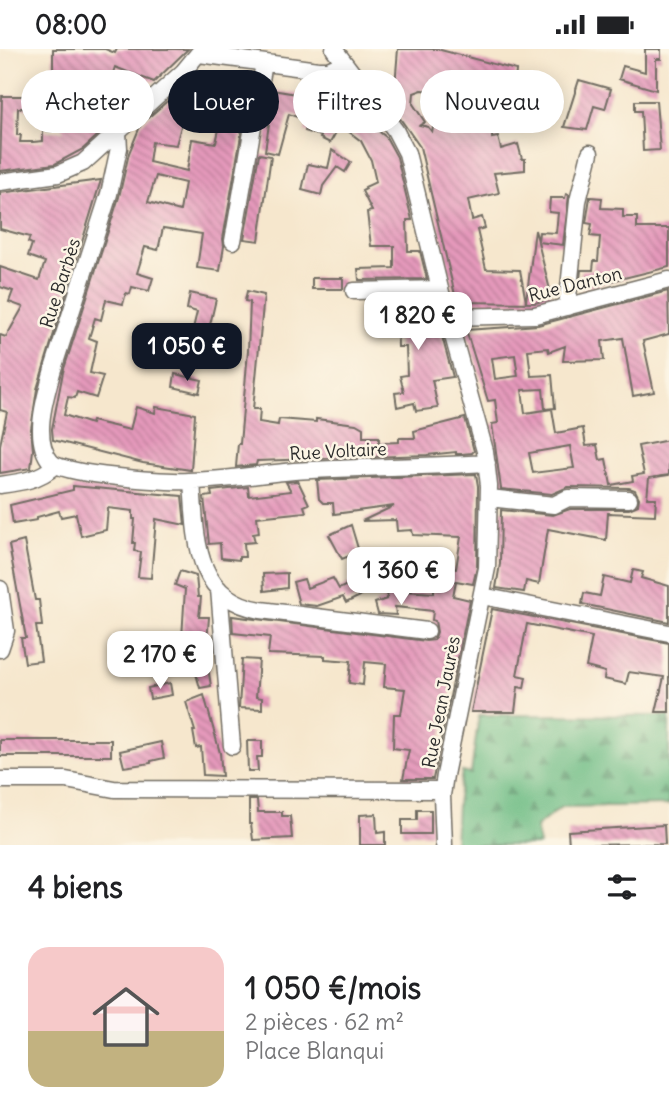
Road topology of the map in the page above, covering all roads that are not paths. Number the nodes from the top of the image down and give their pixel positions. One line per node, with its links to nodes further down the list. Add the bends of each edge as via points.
1 (200, 52): 3 (street); 4 (street)
2 (339, 56): 3 (street, via 324,70); 10 (street, Rue Jean Jaurès, via 395,130 410,160)
3 (264, 63): 8 (street)
4 (154, 99)
5 (118, 133): 7 (street, via 71,170); 15 (street, Rue Barbès, via 109,194 52,369 43,445)
6 (590, 153): 12 (street)
7 (0, 182)
8 (233, 241)
9 (669, 280): 12 (street, Rue Danton)
10 (440, 289): 11 (street); 13 (street, Rue Jean Jaurès)
11 (354, 291)
12 (566, 307): 13 (street, Rue Danton, via 527,316)
13 (448, 317): 14 (street, Rue Jean Jaurès)
14 (487, 463): 16 (street, Rue Voltaire); 18 (street, Rue Jean Jaurès)
15 (55, 465): 16 (street, Rue Voltaire, via 75,472); 17 (street, via 33,480)
16 (192, 481): 21 (street, via 198,553)
17 (0, 485)
18 (489, 498): 19 (street, via 554,505 568,498); 22 (street, Rue Jean Jaurès)
19 (629, 499)
20 (0, 589): 25 (street, via 6,631)
21 (219, 589): 23 (street, via 253,609); 26 (street)
22 (482, 596): 24 (street); 28 (street, Rue Jean Jaurès)
23 (427, 631)
24 (669, 633)
25 (0, 649)
26 (232, 746)
27 (0, 780): 28 (street, via 66,780 114,789)
28 (443, 790): 29 (street, Rue Jean Jaurès)
29 (444, 845)

